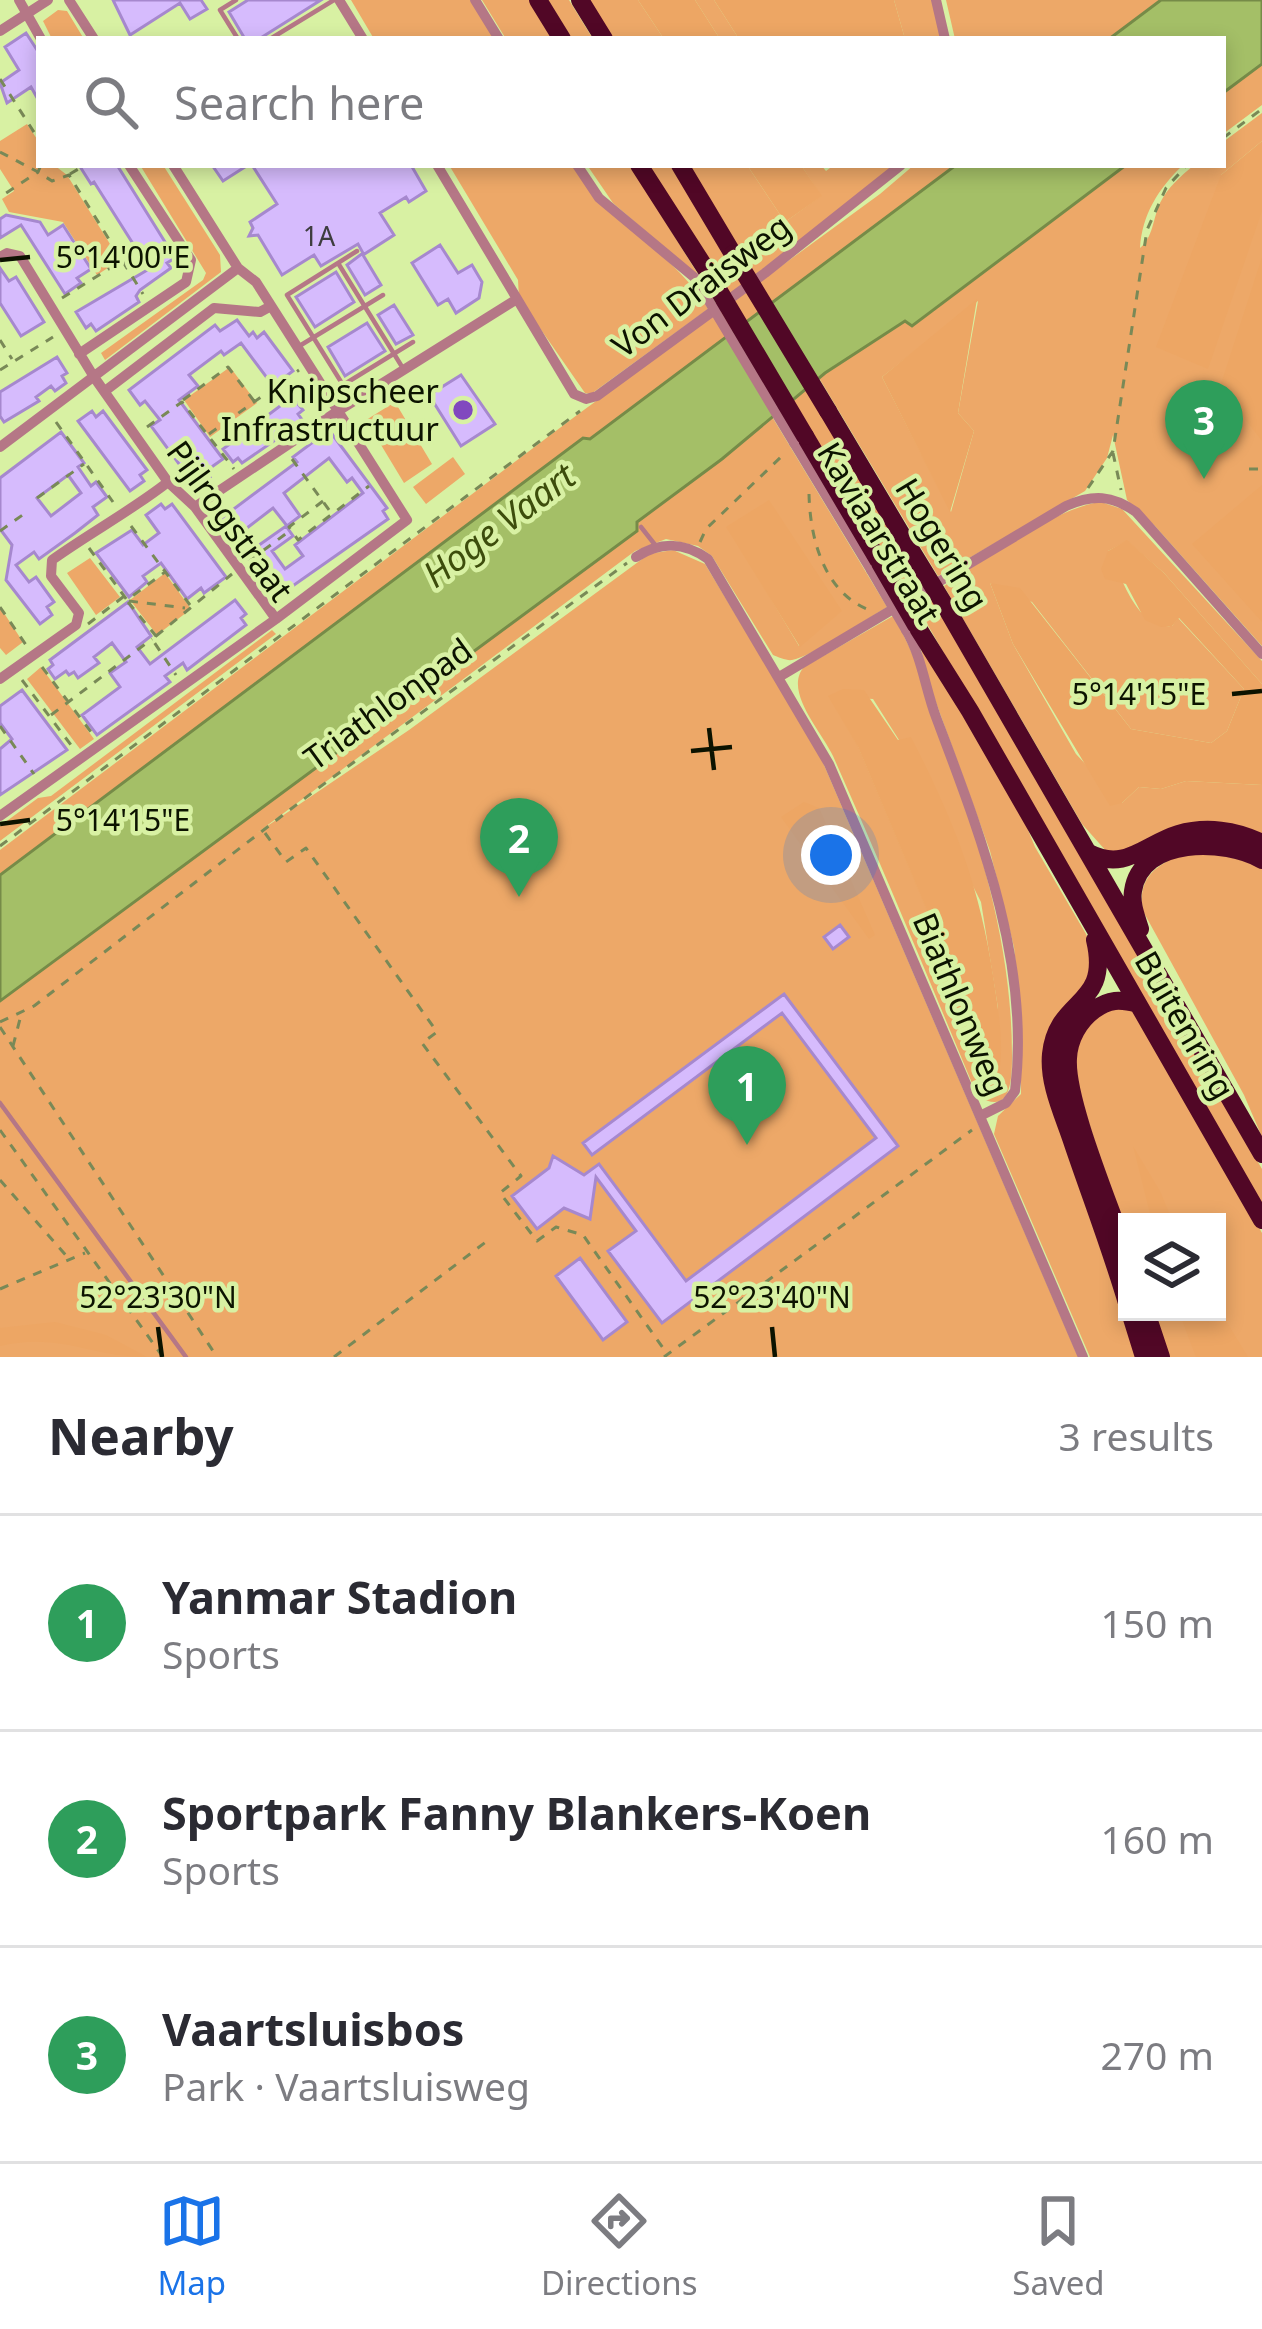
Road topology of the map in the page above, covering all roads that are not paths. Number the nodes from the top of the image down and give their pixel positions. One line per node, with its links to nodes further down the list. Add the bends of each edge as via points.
1 (19, 0): 10 (street)
2 (47, 0): 10 (street)
3 (69, 0): 13 (street)
4 (236, 0): 14 (lane, via 220,10)
5 (337, 0): 15 (lane); 16 (street)
6 (475, 0): 17 (street)
7 (538, 0): 18 (highway)
8 (580, 0): 19 (highway)
9 (936, 0): 20 (street)
10 (27, 14): 11 (street); 12 (street)
11 (0, 31)
12 (39, 36)
13 (92, 36)
14 (236, 36)
15 (275, 36)
16 (361, 36)
17 (497, 36)
18 (560, 36)
19 (602, 36)
20 (944, 36)
21 (131, 168): 41 (street, via 190,260 186,282)
22 (175, 168): 31 (street)
23 (439, 168): 34 (street)
24 (580, 168): 32 (street, via 612,210)
25 (641, 168): 32 (highway, Hogering)
26 (682, 168): 59 (highway, Hogering, bridge)
27 (897, 168): 34 (street, Von Draisweg, via 597,396 574,394)
28 (357, 251): 30 (lane)
29 (0, 257): 41 (street, Pijlrogstraat, via 20,256)
30 (338, 263): 36 (lane); 37 (lane, via 286,295)
31 (238, 268): 35 (street); 43 (street)
32 (702, 276): 53 (highway, Hogering, bridge)
33 (383, 295): 36 (lane)
34 (517, 299): 42 (street)
35 (271, 306): 39 (street); 44 (street, via 214,308)
36 (365, 306): 37 (lane); 40 (lane)
37 (313, 338): 39 (lane); 40 (lane, via 343,386)
38 (413, 342): 40 (lane)
39 (298, 347): 45 (street)
40 (394, 353): 42 (lane)
41 (80, 354): 43 (street, Pijlrogstraat)
42 (404, 370): 45 (street)
43 (94, 377): 44 (street, Pijlrogstraat); 46 (street)
44 (105, 391): 47 (street, Pijlrogstraat)
45 (338, 411): 48 (street); 52 (street, via 406,520)
46 (0, 448)
47 (167, 482): 48 (street, Pijlrogstraat); 56 (street, via 52,560 51,575 77,621)
48 (195, 507): 52 (street, Pijlrogstraat)
49 (641, 527): 50 (lane)
50 (656, 547): 51 (street); 55 (street, via 681,546 708,559)
51 (636, 556)
52 (277, 619): 57 (street, Pijlrogstraat)
53 (911, 628): 61 (highway, Hogering); 65 (street, Kaviaarstraat, via 982,841 1010,964 1016,1088)
54 (1262, 654): 55 (street, via 1136,512 1108,497 1078,501)
55 (779, 677): 65 (street, Biathlonweg, via 829,764)
56 (0, 679)
57 (0, 816)
58 (1262, 843): 59 (highway, via 1197,830 1123,860)
59 (1090, 853): 62 (highway, Hogering)
60 (1262, 860): 62 (highway, via 1232,846 1199,844 1147,866 1132,901)
61 (1091, 923): 63 (highway, Buitenring); 69 (highway, via 1100,974 1057,1032 1052,1075)
62 (1148, 956): 66 (highway, Buitenring)
63 (1138, 1004): 67 (highway, Buitenring); 68 (highway, via 1116,1000 1089,1013 1067,1061)
64 (0, 1103): 72 (lane)
65 (981, 1121): 73 (street, Biathlonweg)
66 (1262, 1154)
67 (1262, 1220)
68 (1118, 1229)
69 (1118, 1276)
70 (1133, 1321): 74 (highway)
71 (1149, 1321): 75 (highway)
72 (186, 1357)
73 (1083, 1357)
74 (1144, 1357)
75 (1161, 1357)

